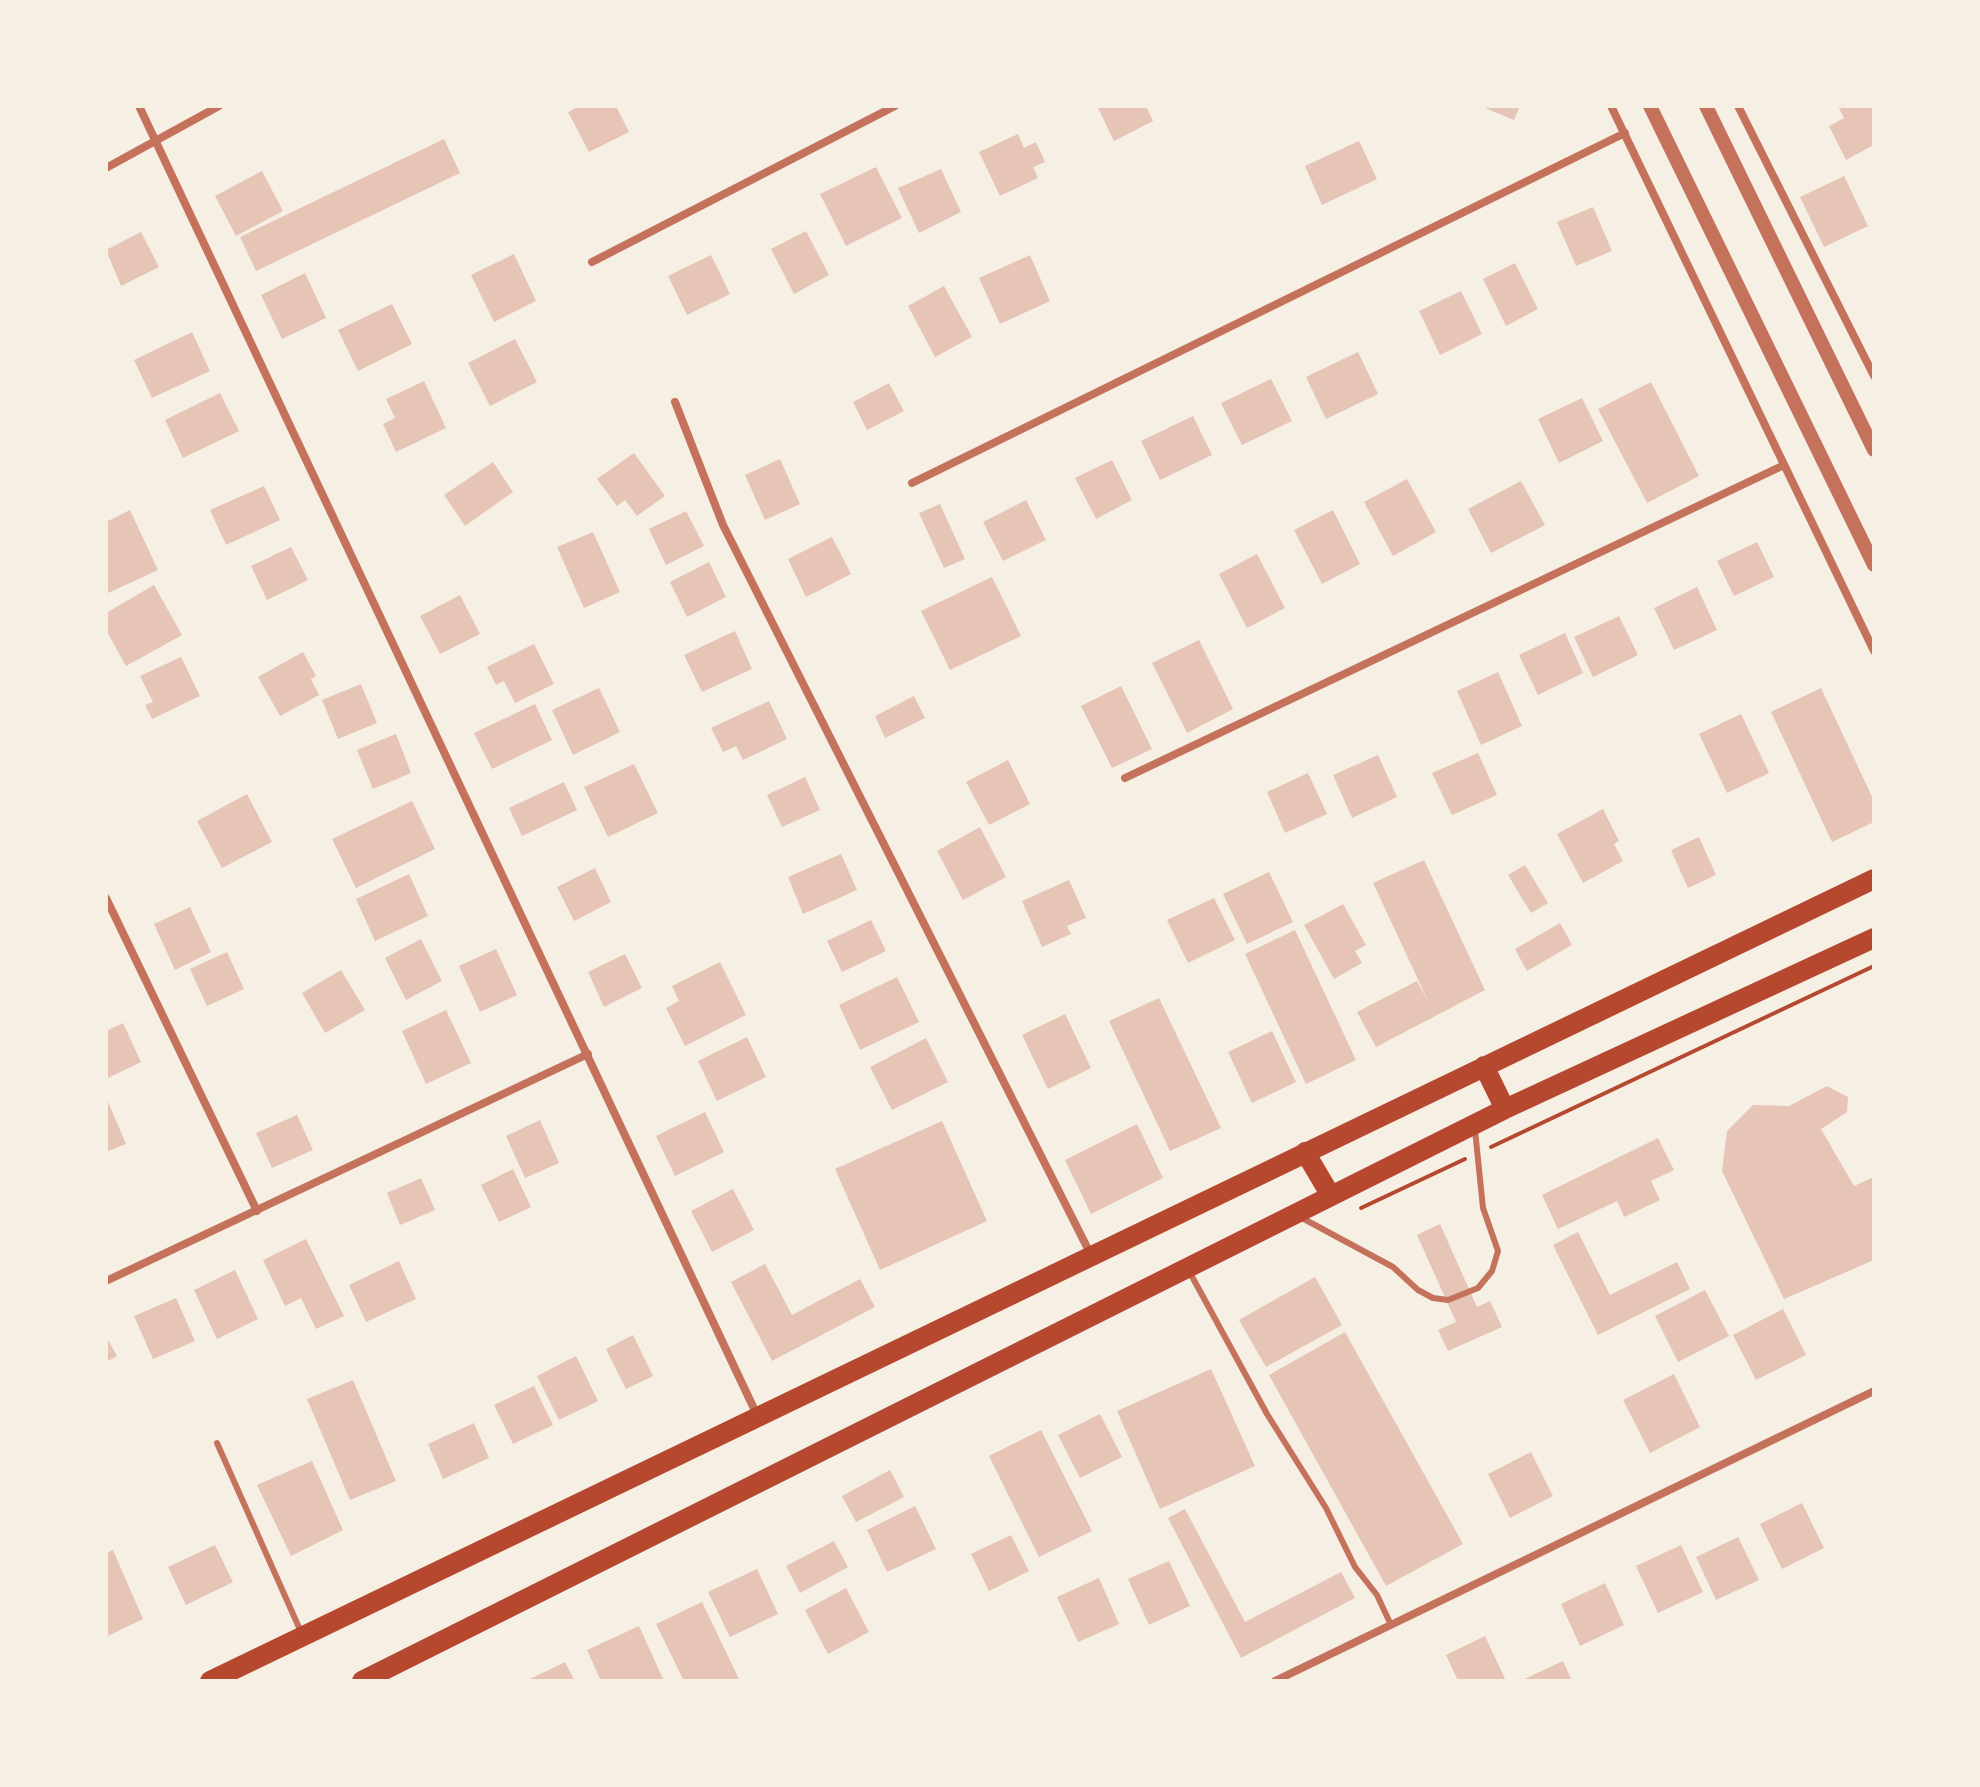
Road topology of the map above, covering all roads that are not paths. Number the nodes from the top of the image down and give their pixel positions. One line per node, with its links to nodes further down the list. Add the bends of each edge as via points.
1 (139, 106): 9 (street)
2 (219, 106): 9 (street)
3 (895, 106): 11 (street)
4 (1611, 106): 8 (street)
5 (1650, 106): 17 (street)
6 (1706, 106): 14 (street)
7 (1738, 106): 12 (street)
8 (1625, 133): 15 (street); 16 (street)
9 (157, 141): 10 (street); 23 (street)
10 (106, 168)
11 (592, 262)
12 (1874, 376)
13 (675, 402): 31 (street, via 723,525)
14 (1874, 450)
15 (1782, 466): 18 (street); 19 (street)
16 (912, 483)
17 (1874, 565)
18 (1874, 651)
19 (1125, 778)
20 (1874, 879): 24 (main road)
21 (106, 898): 29 (street)
22 (1874, 938): 25 (main road)
23 (588, 1054): 29 (street); 35 (street)
24 (1484, 1066): 25 (main road); 27 (main road)
25 (1505, 1109): 26 (main road)
26 (1474, 1124): 28 (main road); 30 (lane, via 1483,1208 1498,1251 1492,1271 1478,1288 1448,1300 1433,1298 1393,1267)
27 (1305, 1152): 28 (main road); 31 (main road)
28 (1331, 1196): 30 (main road)
29 (257, 1211): 33 (street)
30 (1295, 1214): 32 (main road)
31 (1091, 1255): 35 (main road)
32 (1188, 1268): 37 (lane); 40 (main road)
33 (106, 1281)
34 (1874, 1391): 37 (street)
35 (757, 1416): 38 (main road)
36 (217, 1443): 38 (lane)
37 (1391, 1625): 41 (street)
38 (303, 1635): 39 (main road)
39 (210, 1681)
40 (362, 1681)
41 (1275, 1681)

